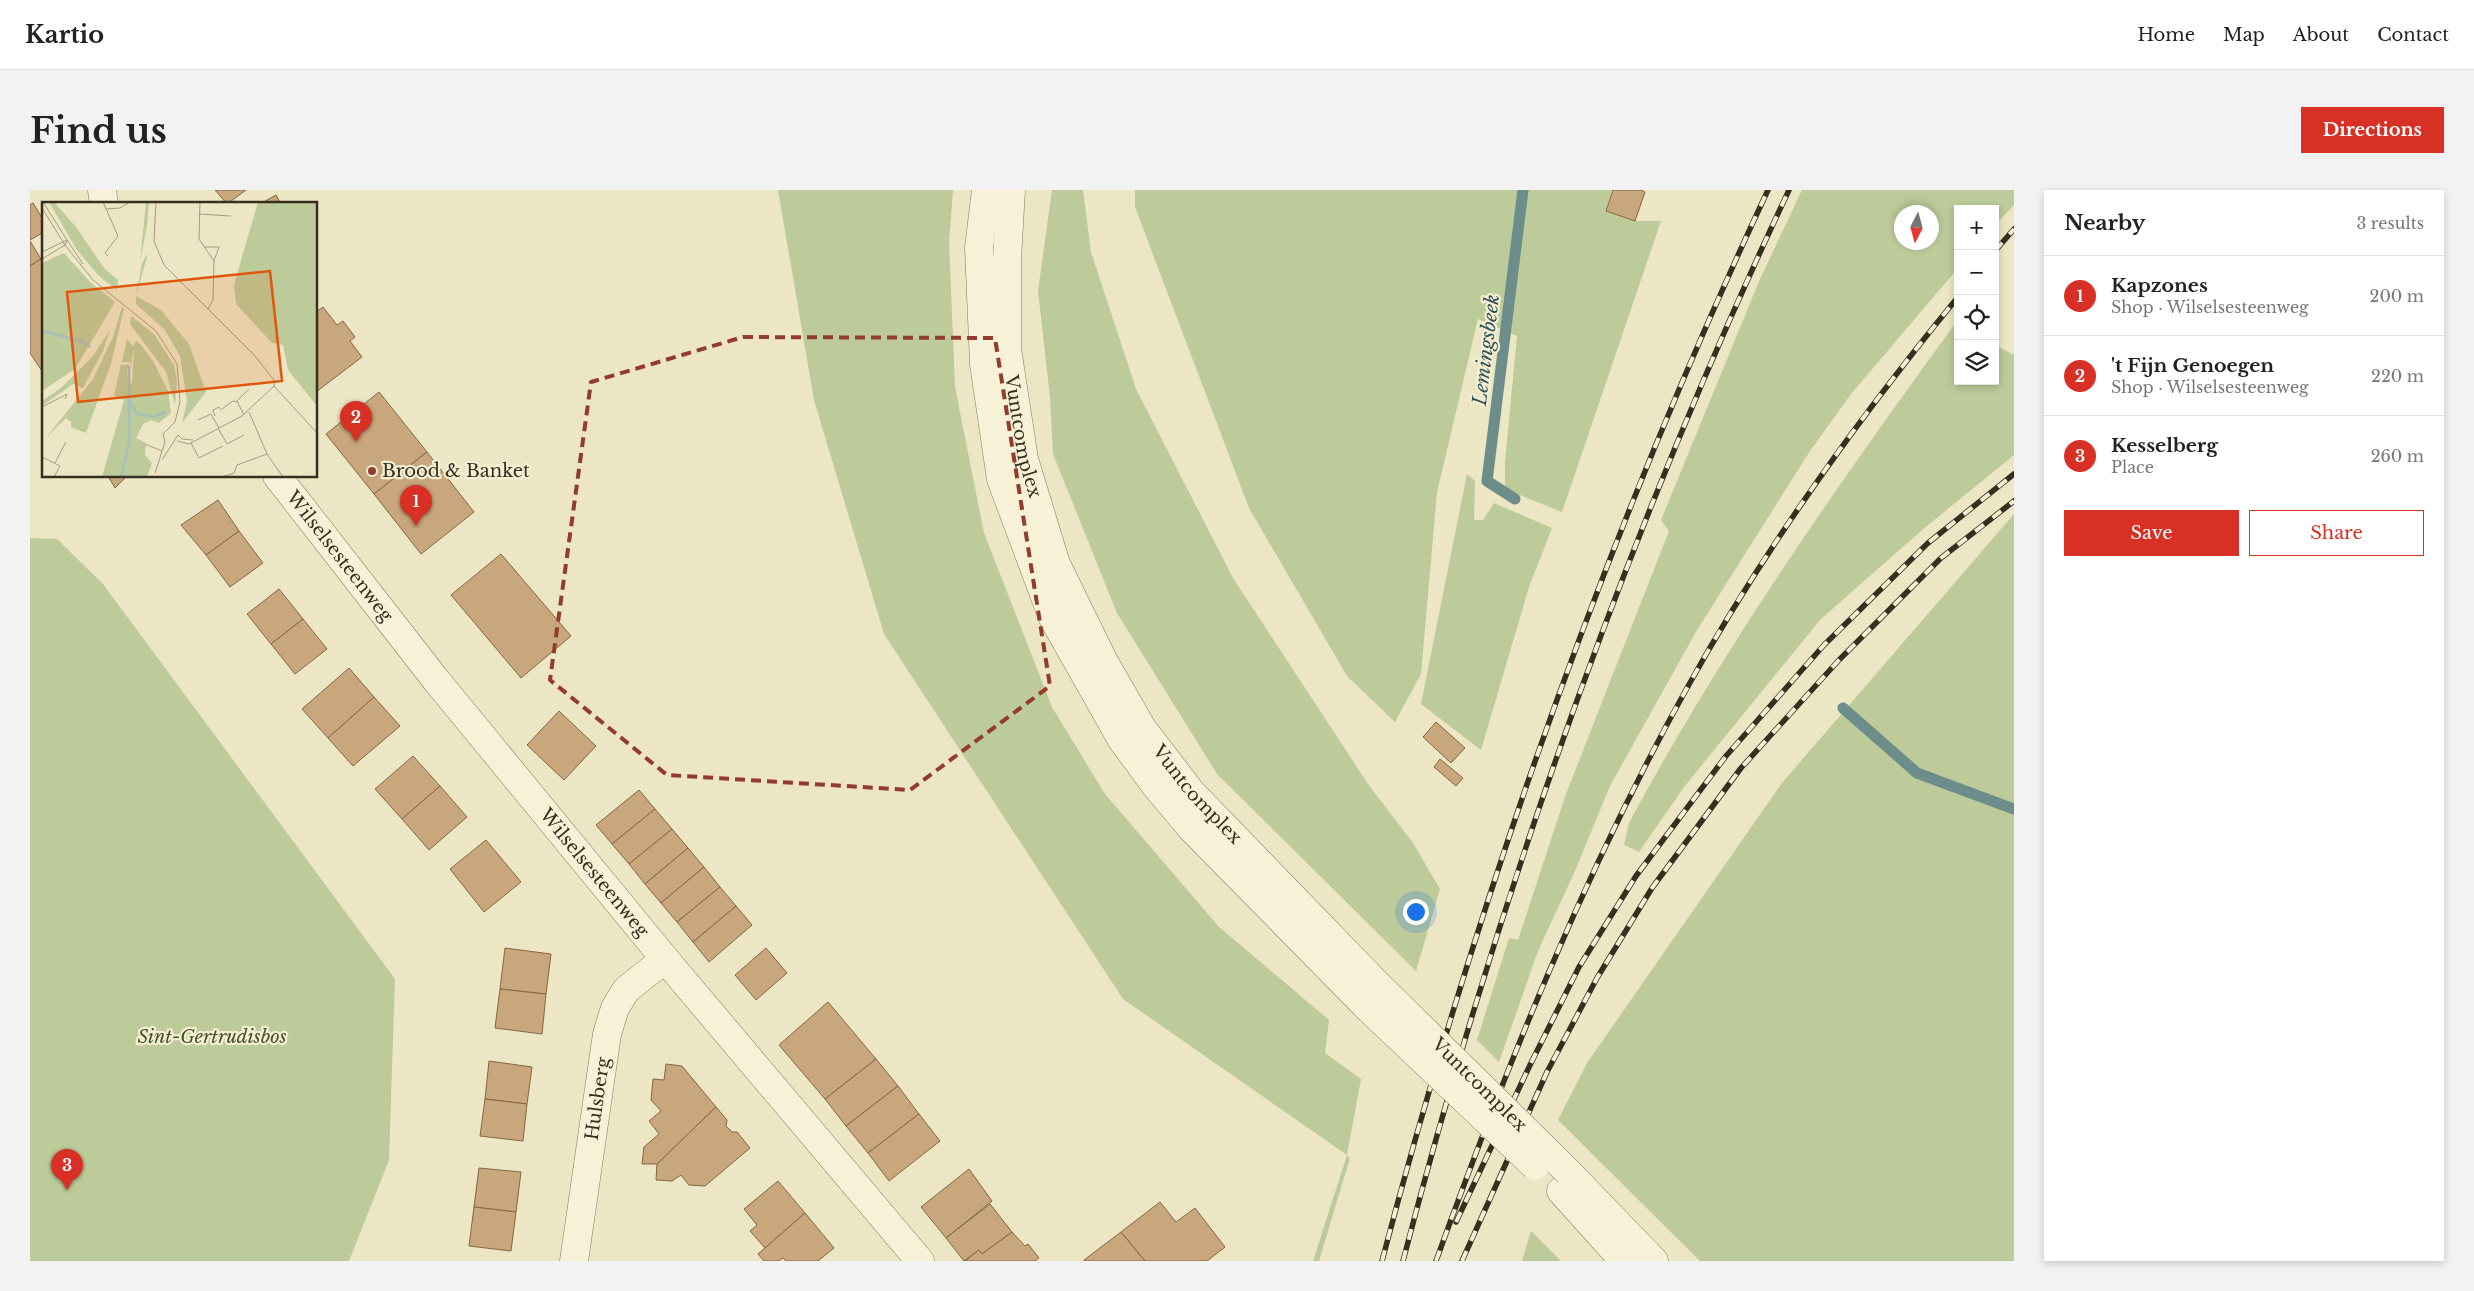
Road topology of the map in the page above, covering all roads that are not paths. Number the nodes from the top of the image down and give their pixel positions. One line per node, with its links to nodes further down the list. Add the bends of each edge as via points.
1 (986, 190): 5 (street, Vuntcomplex, via 979,248 984,364 1001,479 1053,618 1122,740 1154,785 1192,828)
2 (1011, 190): 5 (street, Vuntcomplex, via 1007,348 1024,459 1056,564 1103,660 1142,728 1191,792)
3 (279, 478): 4 (street, Wilselsesteenweg, via 436,680)
4 (665, 959): 7 (street, Hulsberg, via 626,990 615,1008 606,1034); 8 (street, Wilselsesteenweg)
5 (1371, 995): 6 (street, Vuntcomplex, bridge)
6 (1563, 1180): 9 (street, Vuntcomplex); 10 (street, Vuntcomplex)
7 (574, 1261)
8 (920, 1261)
9 (1624, 1261)
10 (1654, 1261)

